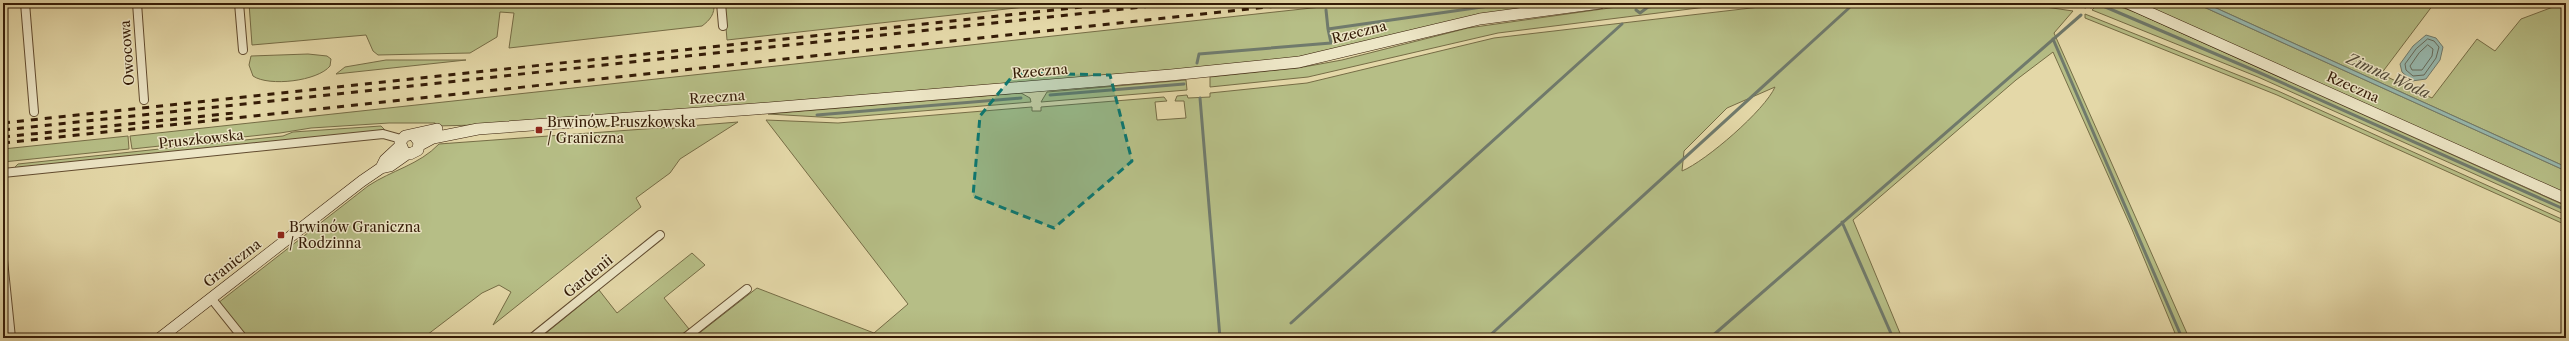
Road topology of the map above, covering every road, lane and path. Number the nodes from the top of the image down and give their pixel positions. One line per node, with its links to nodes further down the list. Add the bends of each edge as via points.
1 (25, 3): 10 (street)
2 (137, 3): 9 (street, Owocowa)
3 (239, 3): 8 (street)
4 (721, 3): 7 (street)
5 (1600, 3): 11 (street, Rzeczna, via 1480,19 1299,62 1133,78)
6 (2128, 3): 16 (street, Rzeczna)
7 (723, 26)
8 (243, 50)
9 (144, 100)
10 (34, 112)
11 (478, 129): 12 (street, Rzeczna, via 446,127); 13 (street, Rzeczna, via 433,138)
12 (414, 135): 13 (street); 14 (street, Rzeczna, via 408,135)
13 (420, 145): 14 (street, Graniczna, via 416,152)
14 (403, 146): 15 (street, Pruszkowska, via 383,134); 20 (street, Graniczna, via 385,160 381,168)
15 (3, 173)
16 (2566, 199)
17 (660, 235): 24 (street, Gardenii)
18 (3, 260): 21 (street)
19 (747, 289): 25 (street)
20 (211, 298): 22 (street, Graniczna); 23 (street)
21 (11, 338)
22 (160, 338)
23 (243, 338)
24 (532, 338)
25 (685, 338)

